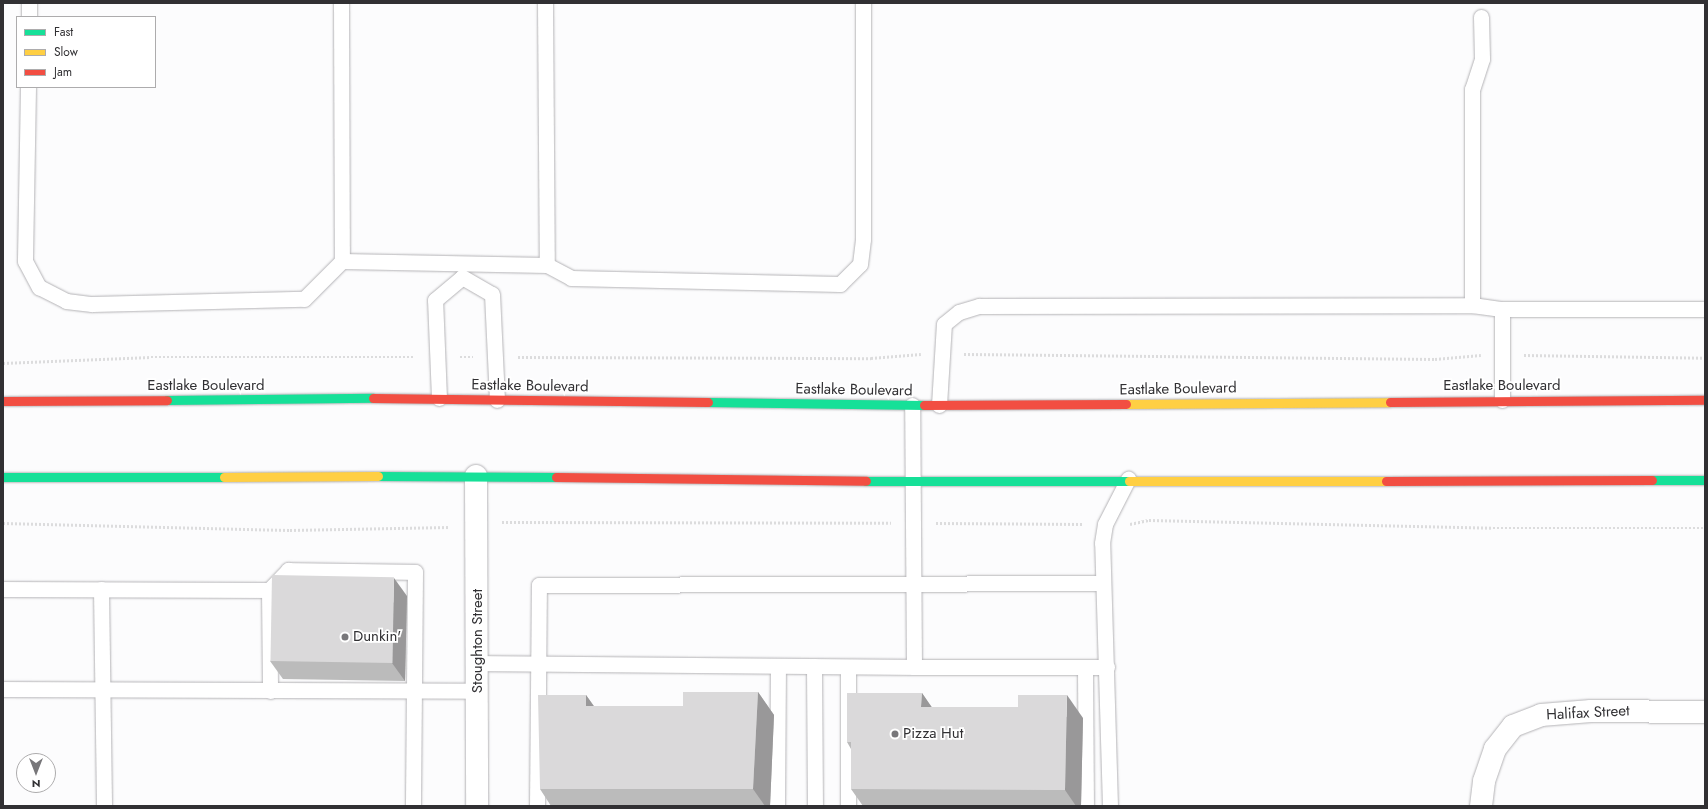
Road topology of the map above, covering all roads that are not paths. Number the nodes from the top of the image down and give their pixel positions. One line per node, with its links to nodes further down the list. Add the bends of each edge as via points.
1 (29, 3): 5 (lane)
2 (341, 3): 8 (lane)
3 (545, 3): 9 (lane)
4 (864, 3): 9 (lane, via 864,239 860,264 840,284 571,278)
5 (29, 16)
6 (1481, 17): 11 (lane, via 1482,59 1472,89)
7 (28, 88): 8 (lane, via 25,261 39,287 66,301 92,304 304,299)
8 (342, 261): 10 (lane)
9 (546, 265): 10 (lane)
10 (461, 271): 14 (lane, via 435,300); 15 (lane, via 492,294)
11 (1472, 306): 12 (lane); 20 (lane, via 979,306 960,312 944,324)
12 (1502, 309): 13 (lane); 16 (lane)
13 (1705, 309)
14 (439, 398): 15 (main road, Eastlake Boulevard); 18 (main road, Eastlake Boulevard)
15 (497, 400): 19 (main road, Eastlake Boulevard)
16 (1502, 400): 17 (main road, Eastlake Boulevard); 20 (main road, Eastlake Boulevard)
17 (1705, 400)
18 (3, 401)
19 (912, 405): 20 (main road, Eastlake Boulevard); 25 (lane)
20 (939, 405)
21 (476, 476): 22 (main road); 25 (main road); 31 (street, Stoughton Street)
22 (3, 477)
23 (1128, 479): 24 (main road); 25 (main road); 26 (lane, via 1105,524)
24 (1705, 480)
25 (912, 482): 27 (lane)
26 (1103, 582): 27 (lane); 37 (lane)
27 (913, 586): 32 (lane, via 539,585); 36 (lane)
28 (3, 589): 29 (lane)
29 (101, 589): 30 (lane); 40 (lane)
30 (269, 590): 41 (lane); 42 (lane, via 288,570 415,572)
31 (477, 663): 32 (lane); 43 (street, Stoughton Street)
32 (538, 664): 33 (lane); 48 (lane)
33 (778, 666): 34 (lane); 49 (lane)
34 (814, 666): 35 (lane); 50 (lane)
35 (848, 667): 36 (lane); 51 (lane)
36 (914, 667): 38 (lane)
37 (1107, 667): 38 (lane); 53 (lane)
38 (1085, 668): 52 (lane)
39 (3, 689): 40 (lane)
40 (102, 690): 41 (lane); 45 (lane)
41 (270, 690): 42 (lane)
42 (414, 691): 43 (lane); 46 (lane)
43 (478, 692): 47 (street, Stoughton Street)
44 (1705, 712): 54 (street, Halifax Street, via 1591,711 1541,715 1513,726 1494,749 1484,781)
45 (104, 806)
46 (413, 806)
47 (476, 806)
48 (537, 806)
49 (777, 806)
50 (814, 806)
51 (848, 806)
52 (1086, 806)
53 (1110, 806)
54 (1481, 806)

